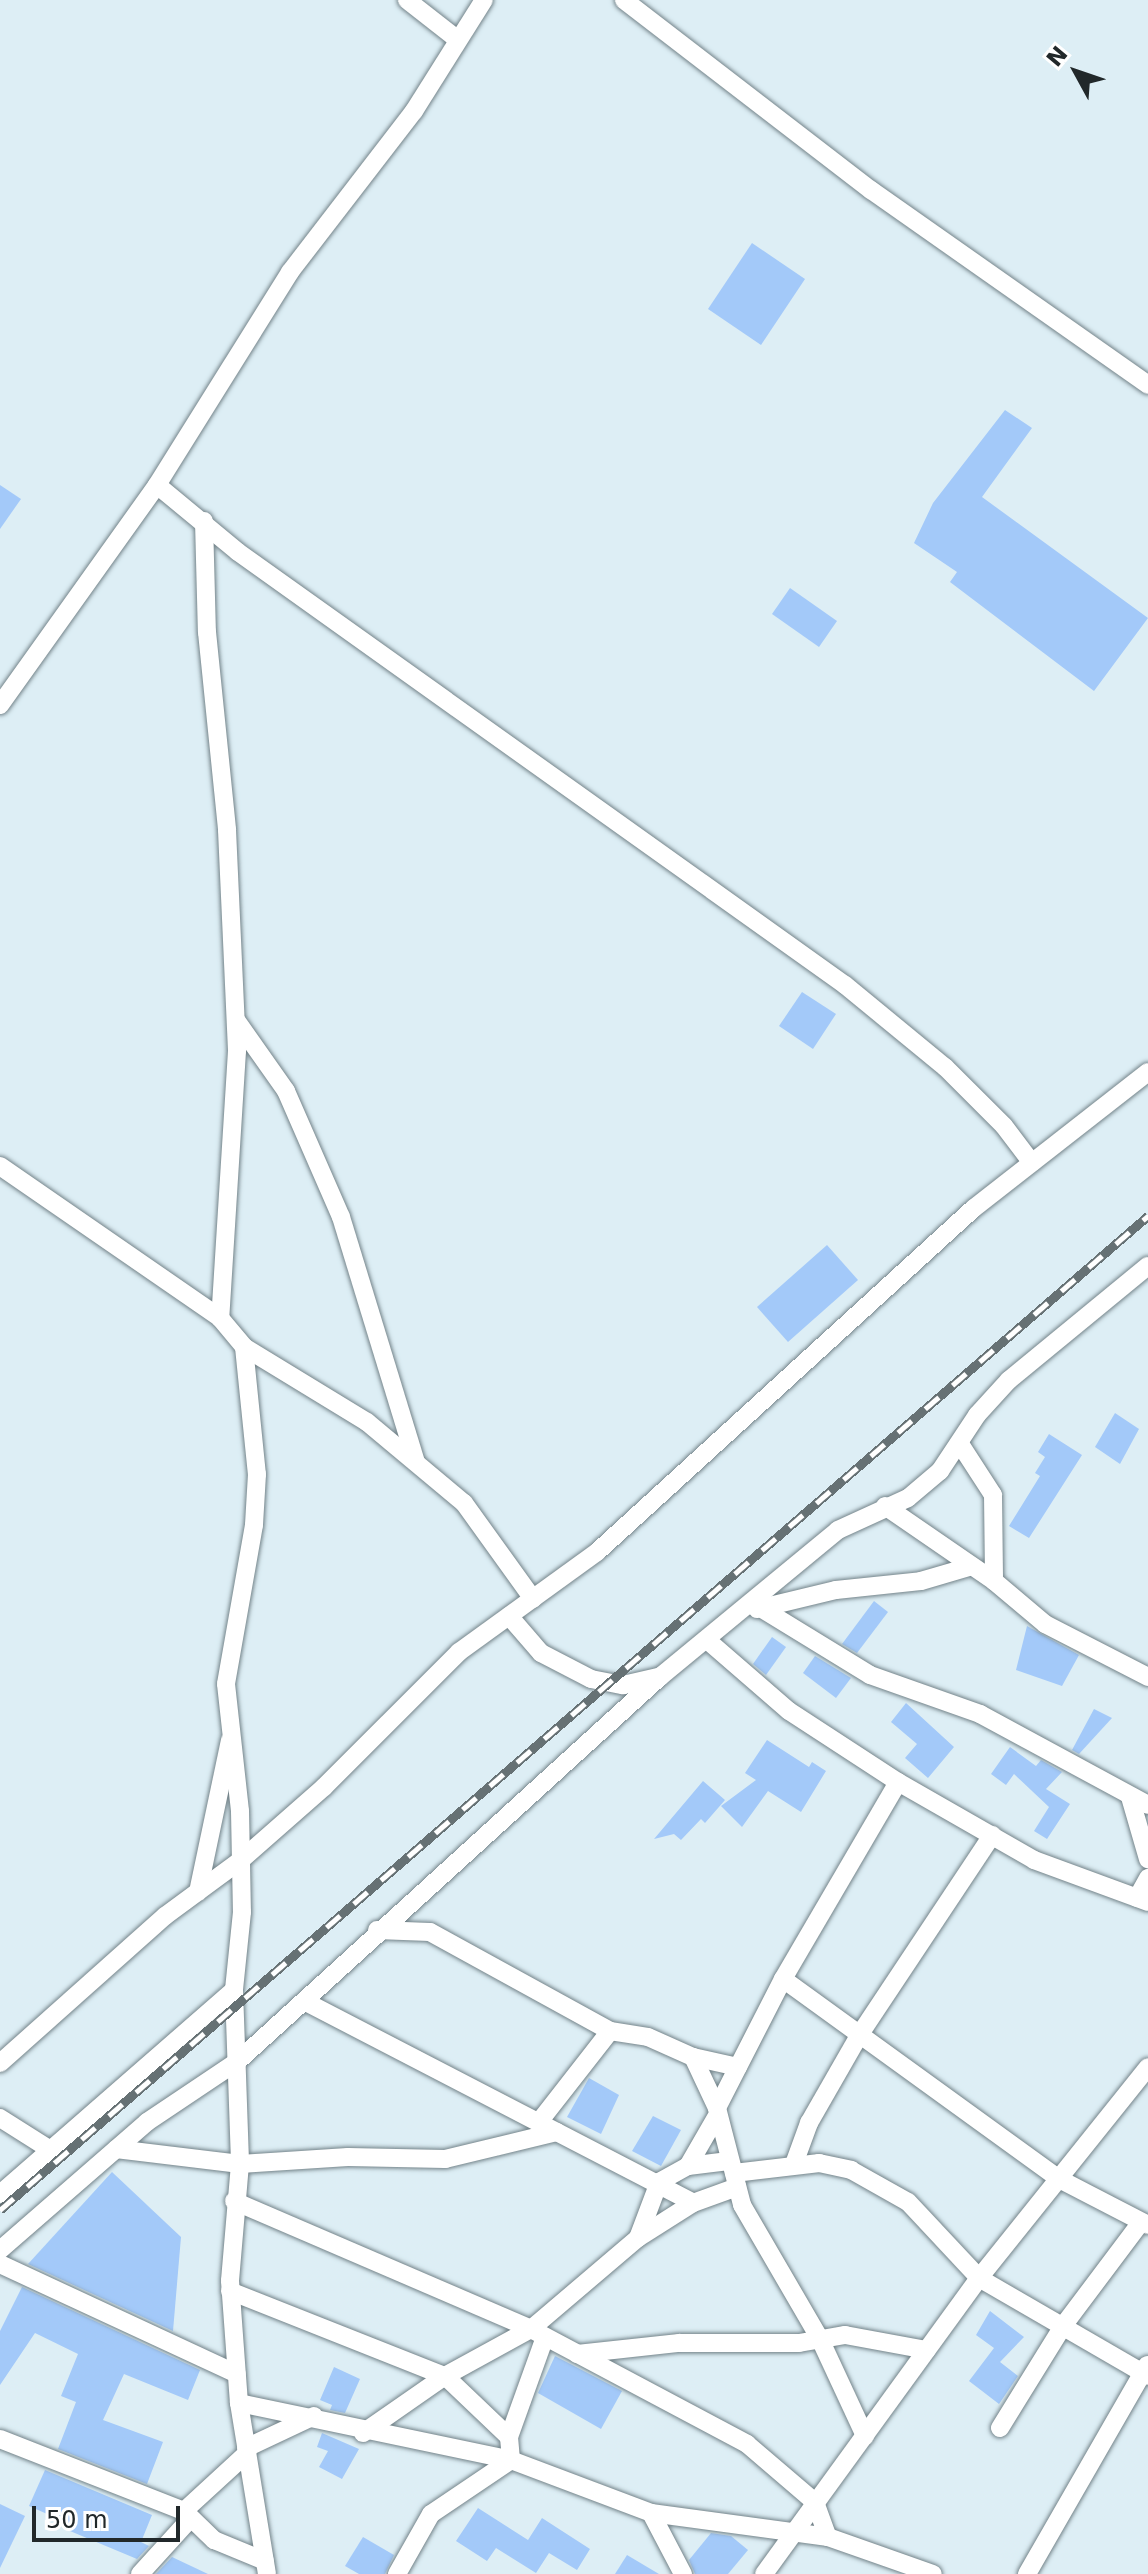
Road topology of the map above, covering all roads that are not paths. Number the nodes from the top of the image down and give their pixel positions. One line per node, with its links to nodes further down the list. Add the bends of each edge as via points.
1 (407, 0): 4 (street)
2 (484, 0): 4 (street)
3 (624, 0): 5 (street, via 871,190)
4 (457, 39): 6 (street, via 414,111 290,272)
5 (1148, 385)
6 (157, 485): 7 (street); 8 (street)
7 (204, 521): 9 (street, via 207,632 227,830); 11 (street, via 238,552 845,985 945,1067)
8 (0, 705)
9 (236, 1020): 14 (street); 17 (street, via 286,1091 341,1217)
10 (1148, 1072): 11 (street)
11 (1032, 1163): 21 (street, via 974,1208 662,1496)
12 (0, 1166): 14 (street)
13 (1148, 1266): 16 (street, via 1009,1380 977,1415)
14 (220, 1318): 15 (street)
15 (244, 1347): 17 (street, via 367,1422); 27 (street, via 257,1474 254,1525 226,1684)
16 (960, 1444): 18 (street, via 940,1471 908,1498); 20 (street, via 993,1495)
17 (416, 1462): 21 (street, via 464,1503)
18 (885, 1506): 19 (street); 22 (street, via 838,1530)
19 (972, 1566): 20 (street); 22 (street, via 921,1581 802,1597)
20 (994, 1581): 26 (street, via 1045,1624)
21 (533, 1599): 23 (street)
22 (755, 1609): 24 (street); 29 (street, via 870,1675 980,1714)
23 (509, 1616): 25 (street, via 541,1653 591,1679 623,1685); 33 (street, via 459,1652 324,1787)
24 (707, 1640): 25 (street); 28 (street, via 789,1711)
25 (661, 1676): 37 (street)
26 (1148, 1677)
27 (230, 1740): 33 (street, via 237,1764); 35 (street)
28 (898, 1782): 31 (street); 38 (street)
29 (1130, 1797): 30 (street); 32 (street)
30 (1148, 1805)
31 (992, 1835): 36 (street, via 1034,1860); 42 (street)
32 (1148, 1859)
33 (241, 1860): 35 (street); 39 (street)
34 (1148, 1878): 36 (street)
35 (198, 1892): 45 (street)
36 (1142, 1900)
37 (377, 1930): 40 (street); 41 (street, via 430,1932)
38 (783, 1979): 42 (street); 46 (street)
39 (234, 1990): 44 (street); 54 (street)
40 (304, 2001): 44 (street); 52 (street)
41 (610, 2031): 43 (street, via 648,2037); 52 (street)
42 (860, 2034): 57 (street, via 809,2123); 60 (street)
43 (693, 2057): 46 (street); 50 (street)
44 (238, 2061): 55 (street); 56 (street)
45 (0, 2063)
46 (738, 2067): 50 (street)
47 (1148, 2067): 49 (street)
48 (1148, 2089): 49 (street)
49 (1129, 2092): 60 (street)
50 (718, 2111): 58 (street); 59 (street)
51 (0, 2118): 54 (street)
52 (539, 2122): 53 (street)
53 (557, 2132): 56 (street, via 445,2159 348,2157); 61 (street)
54 (49, 2149): 62 (street)
55 (116, 2149): 56 (street); 67 (street)
56 (240, 2164): 63 (street)
57 (794, 2164): 59 (street); 69 (street, via 837,2164 908,2202)
58 (688, 2166): 59 (street); 61 (street)
59 (733, 2174): 64 (street); 73 (street)
60 (1059, 2179): 65 (street); 69 (street)
61 (659, 2182): 64 (street); 66 (street)
62 (0, 2194)
63 (234, 2201): 70 (street); 72 (street)
64 (693, 2203): 66 (street)
65 (1144, 2224): 71 (street)
66 (638, 2238): 72 (street)
67 (0, 2250)
68 (0, 2264): 77 (street)
69 (979, 2278): 71 (street); 74 (street)
70 (230, 2291): 77 (street); 78 (street)
71 (1063, 2326): 76 (street); 81 (street)
72 (538, 2333): 75 (street); 78 (street); 84 (street)
73 (820, 2339): 74 (street, via 845,2335); 75 (street, via 772,2345 679,2343); 83 (street)
74 (927, 2350): 83 (street)
75 (577, 2354): 88 (street, via 747,2444)
76 (1146, 2370): 99 (street)
77 (237, 2374): 79 (street)
78 (445, 2376): 82 (street); 84 (street)
79 (239, 2403): 80 (street); 86 (street)
80 (314, 2416): 82 (street); 86 (street)
81 (1000, 2428)
82 (363, 2433): 87 (street)
83 (865, 2436): 88 (street)
84 (509, 2437): 87 (street)
85 (0, 2439): 90 (street)
86 (246, 2451): 90 (street); 93 (street)
87 (511, 2460): 89 (street); 95 (street, via 431,2514)
88 (815, 2502): 91 (street); 92 (street)
89 (651, 2513): 91 (street); 96 (street)
90 (187, 2515): 93 (street, via 214,2540); 94 (street)
91 (794, 2531): 92 (street); 97 (street)
92 (828, 2537): 98 (street)
93 (266, 2567)
94 (140, 2574)
95 (397, 2574)
96 (683, 2574)
97 (764, 2574)
98 (933, 2574)
99 (1027, 2574)

